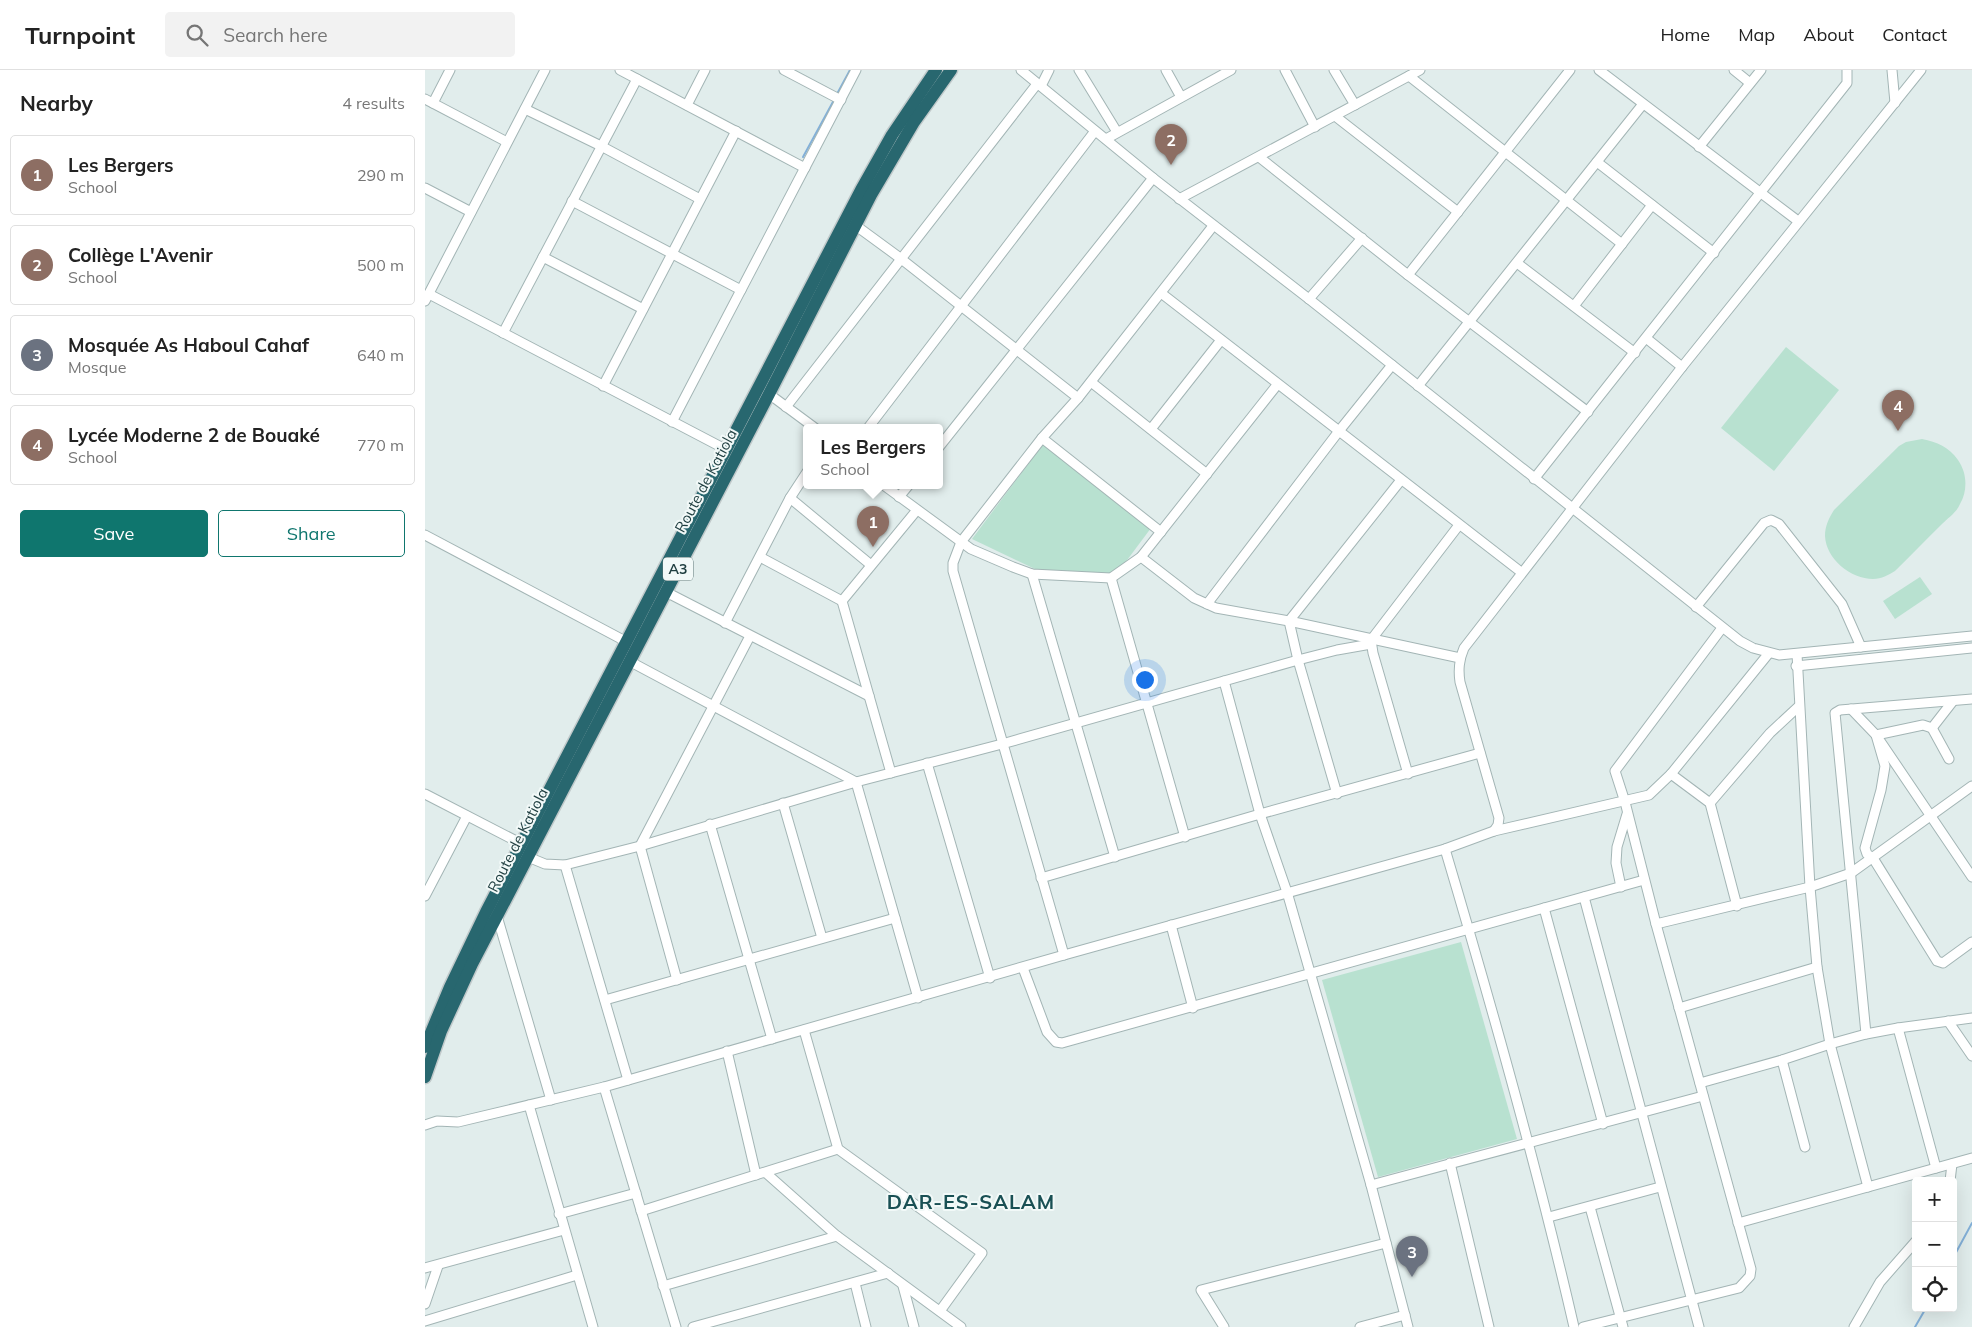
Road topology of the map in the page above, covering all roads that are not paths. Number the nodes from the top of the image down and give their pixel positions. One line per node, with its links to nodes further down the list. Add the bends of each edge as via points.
1 (450, 70): 30 (street)
2 (545, 70): 35 (street)
3 (619, 70): 25 (street)
4 (705, 70): 33 (street)
5 (785, 70): 29 (street)
6 (857, 70): 29 (street)
7 (936, 70): 100 (highway, Route de Katiola / A3, via 870,174)
8 (951, 70): 60 (highway, Route de Katiola / A3, via 888,164)
9 (1021, 70): 27 (street)
10 (1049, 70): 27 (street)
11 (1079, 70): 40 (street)
12 (1166, 70): 28 (street)
13 (1231, 70): 28 (street)
14 (1285, 70): 37 (street)
15 (1334, 70): 34 (street)
16 (1420, 70): 24 (street)
17 (1570, 70): 45 (street)
18 (1599, 70): 32 (street)
19 (1734, 70): 26 (street)
20 (1761, 70): 26 (street)
21 (1847, 70): 51 (street, via 1847,83)
22 (1892, 70): 31 (street)
23 (1921, 70): 31 (street)
24 (1409, 76): 34 (street); 45 (street)
25 (637, 79): 33 (street); 43 (street)
26 (1751, 83): 44 (street)
27 (1039, 85): 39 (street); 67 (street)
28 (1181, 97): 40 (street)
29 (841, 100): 48 (street)
30 (429, 101): 42 (street)
31 (1895, 103): 59 (street)
32 (1643, 104): 44 (street); 47 (street)
33 (687, 105): 38 (street)
34 (1355, 105): 36 (street)
35 (525, 109): 42 (street); 43 (street)
36 (1335, 116): 37 (street); 58 (street)
37 (1315, 127): 46 (street)
38 (736, 131): 48 (street); 53 (street)
39 (1095, 131): 41 (street); 74 (street)
40 (1117, 132): 41 (street)
41 (1106, 140): 49 (street)
42 (507, 142): 57 (street)
43 (601, 146): 53 (street); 55 (street)
44 (1699, 147): 51 (street)
45 (1505, 152): 54 (street); 58 (street)
46 (1259, 157): 52 (street); 62 (street)
47 (1597, 162): 54 (street); 56 (street)
48 (805, 168): 70 (street)
49 (1153, 178): 52 (street); 81 (street)
50 (425, 188): 57 (street)
51 (1762, 193): 59 (street); 64 (street)
52 (1179, 198): 61 (street)
53 (700, 199): 65 (street)
54 (1566, 200): 63 (street); 68 (street)
55 (573, 202): 65 (street); 66 (street)
56 (1652, 205): 63 (street); 64 (street)
57 (471, 212): 72 (street)
58 (1458, 212): 69 (street)
59 (1798, 221): 84 (street)
60 (855, 226): 67 (street); 89 (highway, Route de Katiola / A3)
61 (1213, 226): 71 (street); 73 (street)
62 (1362, 238): 69 (street); 73 (street)
63 (1622, 244): 75 (street)
64 (1714, 253): 79 (street)
65 (672, 254): 70 (street); 76 (street)
66 (543, 257): 76 (street); 78 (street)
67 (900, 258): 74 (street); 91 (street)
68 (1517, 262): 75 (street); 77 (street)
69 (1408, 275): 77 (street)
70 (741, 290): 93 (street)
71 (1161, 293): 80 (street); 85 (street)
72 (427, 297): 78 (street)
73 (1309, 299): 83 (street)
74 (960, 306): 81 (street); 95 (street)
75 (1574, 306): 82 (street)
76 (643, 309): 87 (street)
77 (1470, 321): 88 (street); 92 (street)
78 (503, 333): 87 (street)
79 (1646, 338): 82 (street); 84 (street)
80 (1221, 340): 86 (street); 96 (street)
81 (1015, 350): 90 (street); 99 (street)
82 (1635, 353): 92 (street)
83 (1392, 365): 88 (street); 97 (street)
84 (1682, 367): 109 (street)
85 (1091, 382): 90 (street); 96 (street)
86 (1277, 385): 97 (street); 101 (street)
87 (603, 386): 93 (street)
88 (1418, 386): 103 (street)
89 (769, 394): 91 (street); 121 (highway, Route de Katiola / A3)
90 (1078, 398): 98 (street)
91 (786, 407): 94 (street)
92 (1588, 412): 103 (street)
93 (672, 422): 100 (street)
94 (809, 424)
95 (871, 424)
96 (1151, 429): 101 (street)
97 (1339, 431): 104 (street); 123 (street)
98 (1042, 438): 112 (street); 114 (street)
99 (943, 442)
100 (727, 450): 130 (highway, Route de Katiola / A3)
101 (1207, 474): 112 (street)
102 (803, 478): 108 (street)
103 (1534, 479): 109 (street)
104 (1401, 480): 111 (street); 125 (street)
105 (889, 489): 107 (street)
106 (906, 489): 107 (street)
107 (899, 497): 110 (street)
108 (790, 498): 115 (street); 117 (street)
109 (1571, 508): 118 (street); 124 (street)
110 (917, 510): 114 (street); 117 (street)
111 (1459, 525): 118 (street); 131 (street)
112 (1161, 532): 116 (street)
113 (425, 535): 130 (street)
114 (961, 542): 119 (street); 151 (street, via 953,572)
115 (760, 557): 122 (street); 126 (street)
116 (1141, 557): 120 (street); 123 (street, via 1194,598)
117 (871, 565): 122 (street)
118 (1521, 572): 136 (street)
119 (1032, 574): 120 (street); 148 (street)
120 (1111, 578): 144 (street)
121 (666, 592): 126 (street); 138 (highway, Route de Katiola / A3)
122 (842, 601): 141 (street)
123 (1207, 604): 125 (street)
124 (1696, 608): 127 (street); 132 (street, via 1764,523 1771,520 1779,524 1842,604)
125 (1289, 621): 131 (street); 137 (street)
126 (725, 623): 128 (street)
127 (1722, 628): 134 (street, via 1753,648); 162 (street, via 1616,769)
128 (750, 636): 141 (street); 145 (street)
129 (1972, 636): 132 (street)
130 (627, 642): 172 (highway, Route de Katiola / A3)
131 (1371, 642): 136 (street); 137 (street); 156 (street)
132 (1861, 647): 135 (street)
133 (1972, 648): 139 (street)
134 (1769, 653): 135 (street); 157 (street)
135 (1797, 654): 139 (street)
136 (1459, 658): 152 (street, via 1460,682)
137 (1298, 660): 140 (street); 161 (street)
138 (629, 661): 145 (street); 175 (highway, Route de Katiola / A3)
139 (1797, 666): 146 (street)
140 (1224, 681): 144 (street); 166 (street)
141 (869, 696): 155 (street)
142 (1972, 699): 143 (street)
143 (1953, 701): 147 (street); 149 (street)
144 (1146, 703): 148 (street); 171 (street)
145 (714, 705): 158 (street); 173 (street)
146 (1798, 707): 163 (street, via 1770,733); 184 (street)
147 (1851, 709): 150 (street); 179 (street, via 1835,713)
148 (1076, 723): 151 (street); 176 (street)
149 (1932, 728): 150 (street, via 1923,725); 153 (street)
150 (1876, 735): 168 (street); 177 (street, via 1885,766 1865,848)
151 (1002, 744): 154 (street); 181 (street)
152 (1480, 753): 156 (street); 170 (street, via 1499,818)
153 (1949, 758)
154 (927, 763): 155 (street); 202 (street)
155 (891, 773): 158 (street)
156 (1408, 774): 161 (street)
157 (1671, 774): 162 (street, via 1649,795); 163 (street)
158 (856, 782): 164 (street); 191 (street)
159 (1972, 786): 168 (street)
160 (425, 794): 167 (street)
161 (1337, 794): 166 (street)
162 (1625, 802): 165 (street); 170 (street)
163 (1710, 803): 188 (street)
164 (783, 804): 169 (street); 195 (street)
165 (1628, 812): 182 (street); 183 (street, via 1617,847 1616,863)
166 (1260, 814): 171 (street); 185 (street)
167 (467, 816): 172 (street); 186 (street)
168 (1929, 816): 177 (street); 180 (street)
169 (710, 824): 173 (street); 198 (street)
170 (1494, 831): 174 (street)
171 (1185, 837): 176 (street)
172 (522, 844): 215 (highway, Route de Katiola / A3, via 462,960)
173 (640, 846): 178 (street); 203 (street)
174 (1445, 849): 185 (street); 194 (street)
175 (528, 857): 178 (street, via 545,864); 190 (highway, Route de Katiola / A3)
176 (1115, 857): 181 (street)
177 (1873, 858): 179 (street); 196 (street, via 1937,961 1943,963)
178 (565, 865): 205 (street)
179 (1851, 873): 184 (street); 212 (street)
180 (1972, 877)
181 (1041, 878): 197 (street)
182 (1645, 880): 183 (street); 192 (street)
183 (1621, 887): 187 (street)
184 (1810, 887): 188 (street); 199 (street)
185 (1287, 892): 193 (street); 201 (street)
186 (425, 896)
187 (1584, 897): 189 (street); 226 (street)
188 (1737, 906): 192 (street)
189 (1544, 908): 194 (street); 227 (street)
190 (497, 916): 219 (highway, Route de Katiola / A3, via 458,992); 224 (street)
191 (895, 918): 195 (street); 204 (street)
192 (1656, 924): 207 (street)
193 (1171, 925): 197 (street); 206 (street)
194 (1469, 929): 201 (street); 229 (street)
195 (822, 938): 198 (street)
196 (1972, 942)
197 (1064, 955): 200 (street)
198 (749, 959): 203 (street); 213 (street)
199 (1817, 967): 207 (street); 214 (street)
200 (1023, 968): 202 (street); 206 (street, via 1047,1032 1056,1042)
201 (1311, 973): 206 (street); 238 (street)
202 (990, 978): 204 (street)
203 (677, 980): 205 (street)
204 (918, 998): 211 (street)
205 (605, 1000): 220 (street)
206 (1193, 1008)
207 (1679, 1008): 221 (street)
208 (1972, 1018): 209 (street)
209 (1948, 1022): 210 (street); 217 (street)
210 (1899, 1028): 212 (street); 235 (street)
211 (804, 1030): 213 (street); 231 (street)
212 (1866, 1034): 214 (street)
213 (772, 1039): 216 (street)
214 (1830, 1044): 218 (street); 240 (street)
215 (425, 1047)
216 (727, 1051): 220 (street); 236 (street)
217 (1972, 1056)
218 (1782, 1060): 221 (street); 230 (street)
219 (425, 1077)
220 (628, 1080): 222 (street)
221 (1700, 1084): 223 (street)
222 (604, 1087): 224 (street); 241 (street)
223 (1703, 1096): 226 (street); 246 (street)
224 (551, 1100): 225 (street)
225 (529, 1105): 228 (street, via 458,1122 437,1121); 244 (street)
226 (1641, 1113): 227 (street); 239 (street)
227 (1603, 1124): 229 (street)
228 (425, 1126)
229 (1528, 1142): 233 (street); 245 (street)
230 (1805, 1147)
231 (837, 1149): 236 (street); 260 (street, via 982,1253)
232 (1972, 1158): 234 (street)
233 (1450, 1163): 238 (street); 273 (street)
234 (1952, 1164): 235 (street); 237 (street)
235 (1936, 1168): 240 (street)
236 (761, 1174): 243 (street); 248 (street)
237 (1950, 1177)
238 (1371, 1185): 249 (street)
239 (1660, 1187): 242 (street); 258 (street)
240 (1868, 1187): 246 (street)
241 (636, 1193): 243 (street); 244 (street)
242 (1590, 1207): 245 (street); 262 (street)
243 (641, 1211): 256 (street)
244 (559, 1214): 247 (street)
245 (1549, 1217): 274 (street)
246 (1738, 1223): 258 (street, via 1751,1276 1739,1288)
247 (564, 1230): 251 (street); 254 (street)
248 (837, 1236): 253 (street); 256 (street)
249 (1386, 1243): 261 (street); 270 (street, via 1201,1290)
250 (1912, 1247): 278 (street, via 1881,1282)
251 (439, 1266): 252 (street); 259 (street)
252 (425, 1268)
253 (888, 1274): 255 (street); 257 (street)
254 (577, 1275): 263 (street); 264 (street)
255 (855, 1283): 266 (street); 267 (street)
256 (663, 1286): 265 (street)
257 (903, 1286): 260 (street); 268 (street)
258 (1692, 1301): 262 (street); 277 (street)
259 (425, 1304)
260 (940, 1311): 269 (street)
261 (1405, 1315): 271 (street); 272 (street)
262 (1620, 1317): 275 (street); 276 (street)
263 (425, 1321)
264 (593, 1327)
265 (676, 1327)
266 (693, 1327)
267 (867, 1327)
268 (914, 1327)
269 (961, 1327)
270 (1224, 1327)
271 (1360, 1327)
272 (1408, 1327)
273 (1489, 1327)
274 (1574, 1327)
275 (1583, 1327)
276 (1623, 1327)
277 (1699, 1327)
278 (1853, 1327)

